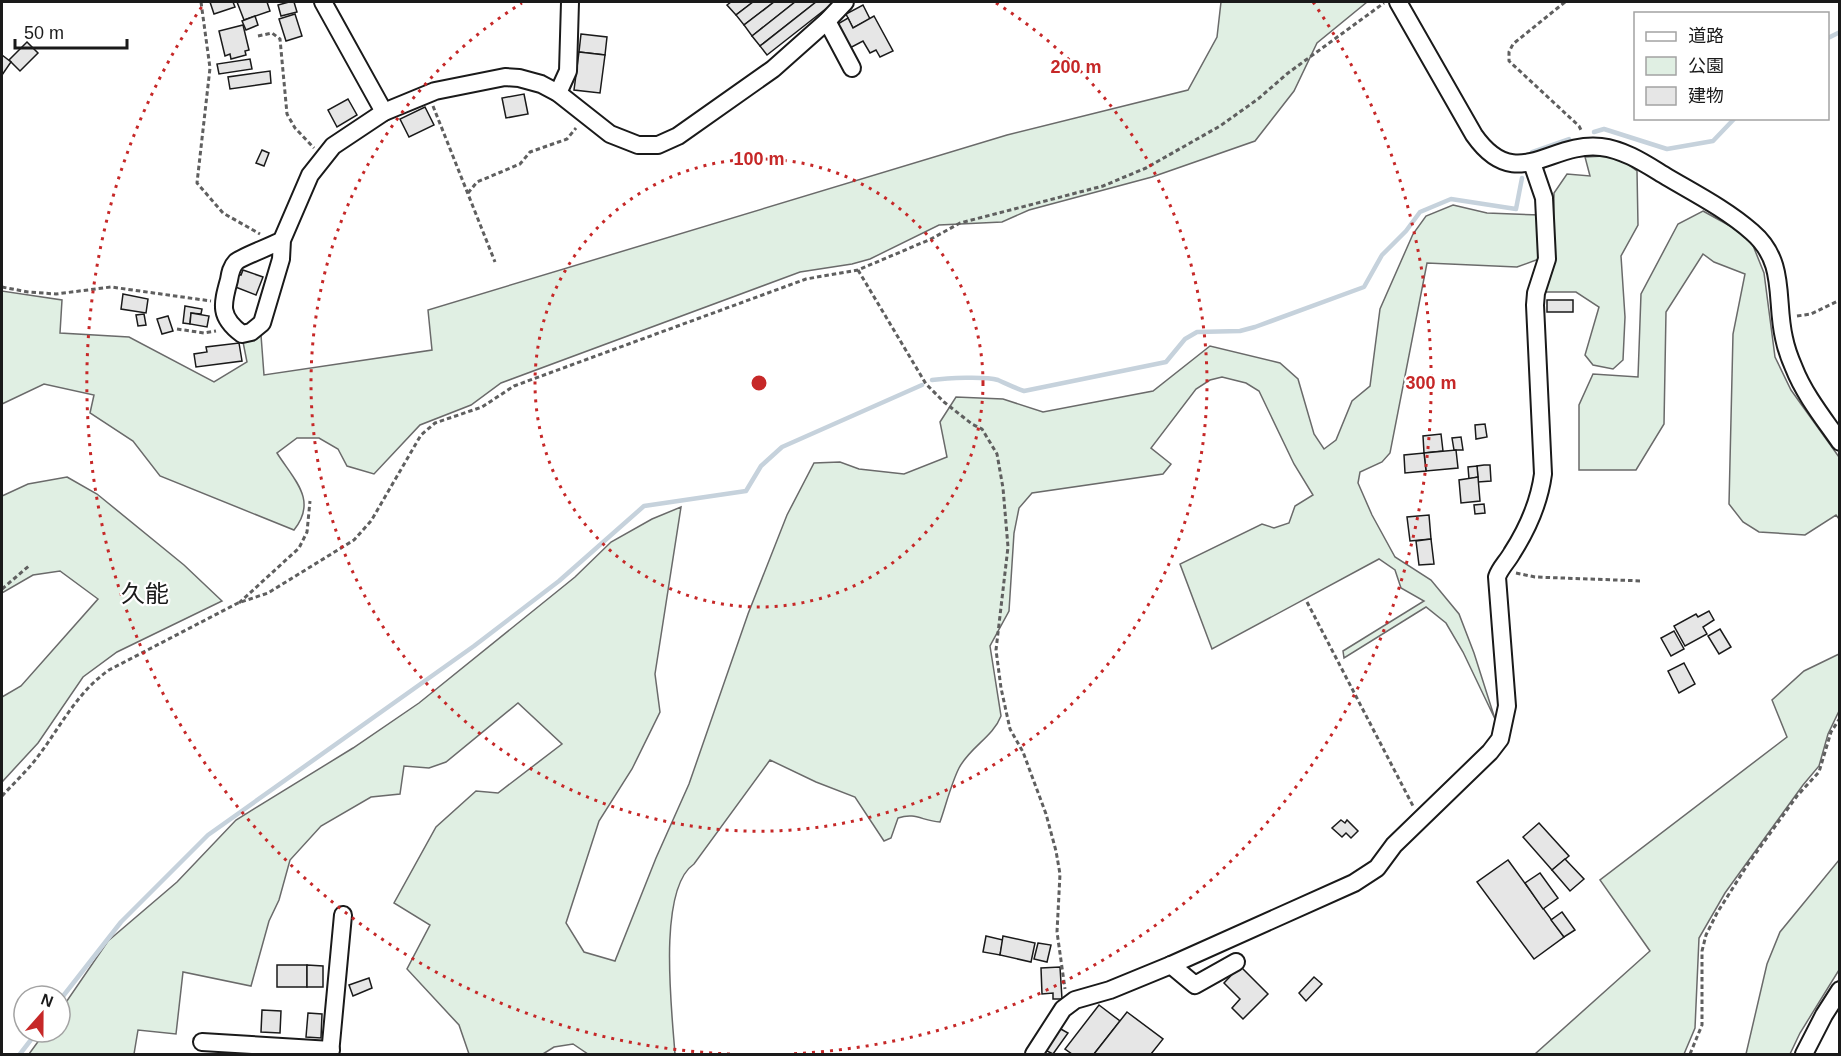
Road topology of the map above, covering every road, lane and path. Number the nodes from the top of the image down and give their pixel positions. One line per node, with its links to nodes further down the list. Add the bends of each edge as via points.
1 (201, 2): 19 (path, via 210,69 197,183 223,213 259,234)
2 (324, 2): 13 (street)
3 (570, 2): 11 (street, via 568,71)
4 (845, 2): 8 (street)
5 (1386, 2): 21 (path, via 1287,72 1220,126 1146,168 1103,186 960,223)
6 (1398, 2): 17 (street, via 1484,149 1506,161)
7 (1565, 2): 15 (path, via 1513,44 1509,61 1579,126)
8 (826, 21): 10 (street); 14 (street, via 773,69 678,136 658,145 638,145 610,134)
9 (258, 36): 16 (path, via 272,33 280,39 287,114 295,128)
10 (852, 68)
11 (558, 93): 12 (street, via 541,84 506,77); 14 (street)
12 (428, 94): 13 (street); 18 (path)
13 (384, 112): 16 (street, via 333,146)
14 (584, 113): 18 (path, via 567,139 530,152 520,164 477,182)
15 (1581, 147): 17 (street); 25 (street, via 1624,153 1698,195 1754,233 1777,273)
16 (325, 156): 19 (street, via 310,175)
17 (1532, 164): 31 (street, via 1544,198 1546,226 1547,259 1535,305 1543,474 1527,529)
18 (468, 193): 20 (path)
19 (282, 240): 24 (street, via 236,261); 26 (street, via 281,259 262,324 242,334)
20 (495, 262)
21 (858, 270): 35 (path, via 806,279 514,386 483,407 435,423 421,435 371,521 354,540 268,593); 43 (path, via 926,384 953,410 982,429 997,454 1008,547 996,650 1010,729 1027,762 1056,851 1060,874 1057,932)
22 (2, 287): 24 (path, via 56,294 111,287)
23 (1839, 300): 25 (path, via 1811,314)
24 (223, 303): 26 (street)
25 (1781, 319): 28 (street, via 1794,371)
26 (228, 321): 27 (path, via 216,331 204,333)
27 (177, 329)
28 (1839, 442)
29 (310, 501): 35 (path, via 307,532 298,548)
30 (30, 566): 33 (path)
31 (1500, 569): 32 (path, via 1535,577); 38 (street, via 1497,577 1507,706 1500,739)
32 (1643, 581)
33 (2, 589)
34 (1307, 602): 38 (path)
35 (238, 603): 37 (path, via 96,679 81,694 35,761)
36 (1839, 718): 47 (path, via 1819,772 1748,864 1706,935 1702,951 1702,1025)
37 (2, 796)
38 (1420, 820): 41 (street, via 1377,868 1354,883)
39 (343, 915): 45 (street)
40 (1236, 962): 41 (street, via 1195,985)
41 (1172, 965): 43 (street)
42 (1839, 990): 48 (street)
43 (1067, 1005): 46 (street)
44 (202, 1042): 45 (street)
45 (330, 1052)
46 (1034, 1054)
47 (1690, 1054)
48 (1804, 1054)

